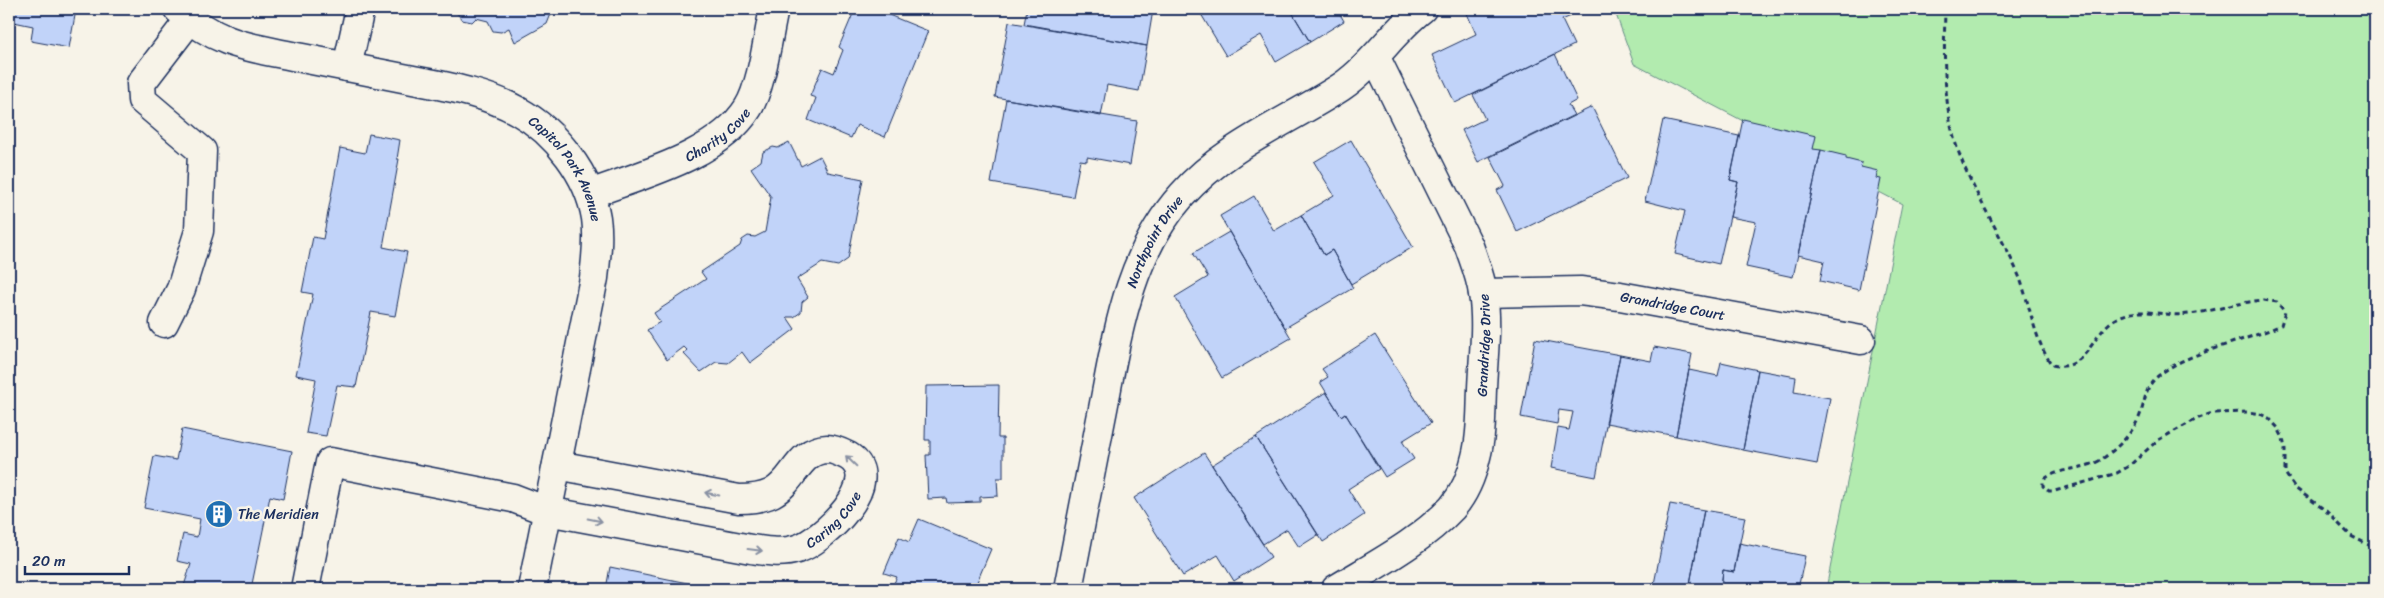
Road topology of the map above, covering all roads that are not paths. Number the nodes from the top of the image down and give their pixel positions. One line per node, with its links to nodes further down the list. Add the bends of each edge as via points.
1 (360, 9): 6 (street)
2 (774, 9): 7 (street, Charity Cove, via 749,107 734,126 713,143 690,155)
3 (1422, 9): 5 (street, Northpoint Drive)
4 (184, 14): 6 (street, Capitol Park Avenue, via 203,30 239,45); 9 (street, via 141,83 142,100 202,151 199,232 181,289)
5 (1376, 58): 8 (street, Grandridge Drive, via 1469,246); 15 (street, Northpoint Drive, via 1342,86 1227,154 1203,173 1181,195 1148,244 1135,271 1119,330)
6 (347, 67): 7 (street, Capitol Park Avenue, via 453,88 519,111 550,134 571,158)
7 (590, 194): 11 (street, Capitol Park Avenue, via 596,218 594,278)
8 (1483, 293): 10 (street, Grandridge Court, via 1580,291); 16 (street, Grandridge Drive, via 1485,327 1479,436 1475,463 1462,495 1417,538)
9 (164, 323)
10 (1861, 340)
11 (557, 465): 12 (street, Capitol Park Avenue); 12 (street, Caring Cove, one-way to 11, via 751,549 796,550 814,542 833,527 856,494 860,481 859,469 851,458 828,449 806,456 787,482 756,498 739,499)
12 (548, 511): 13 (street, via 514,498 330,462); 14 (street, Capitol Park Avenue)
13 (305, 589)
14 (532, 589)
15 (1068, 589)
16 (1336, 589)

